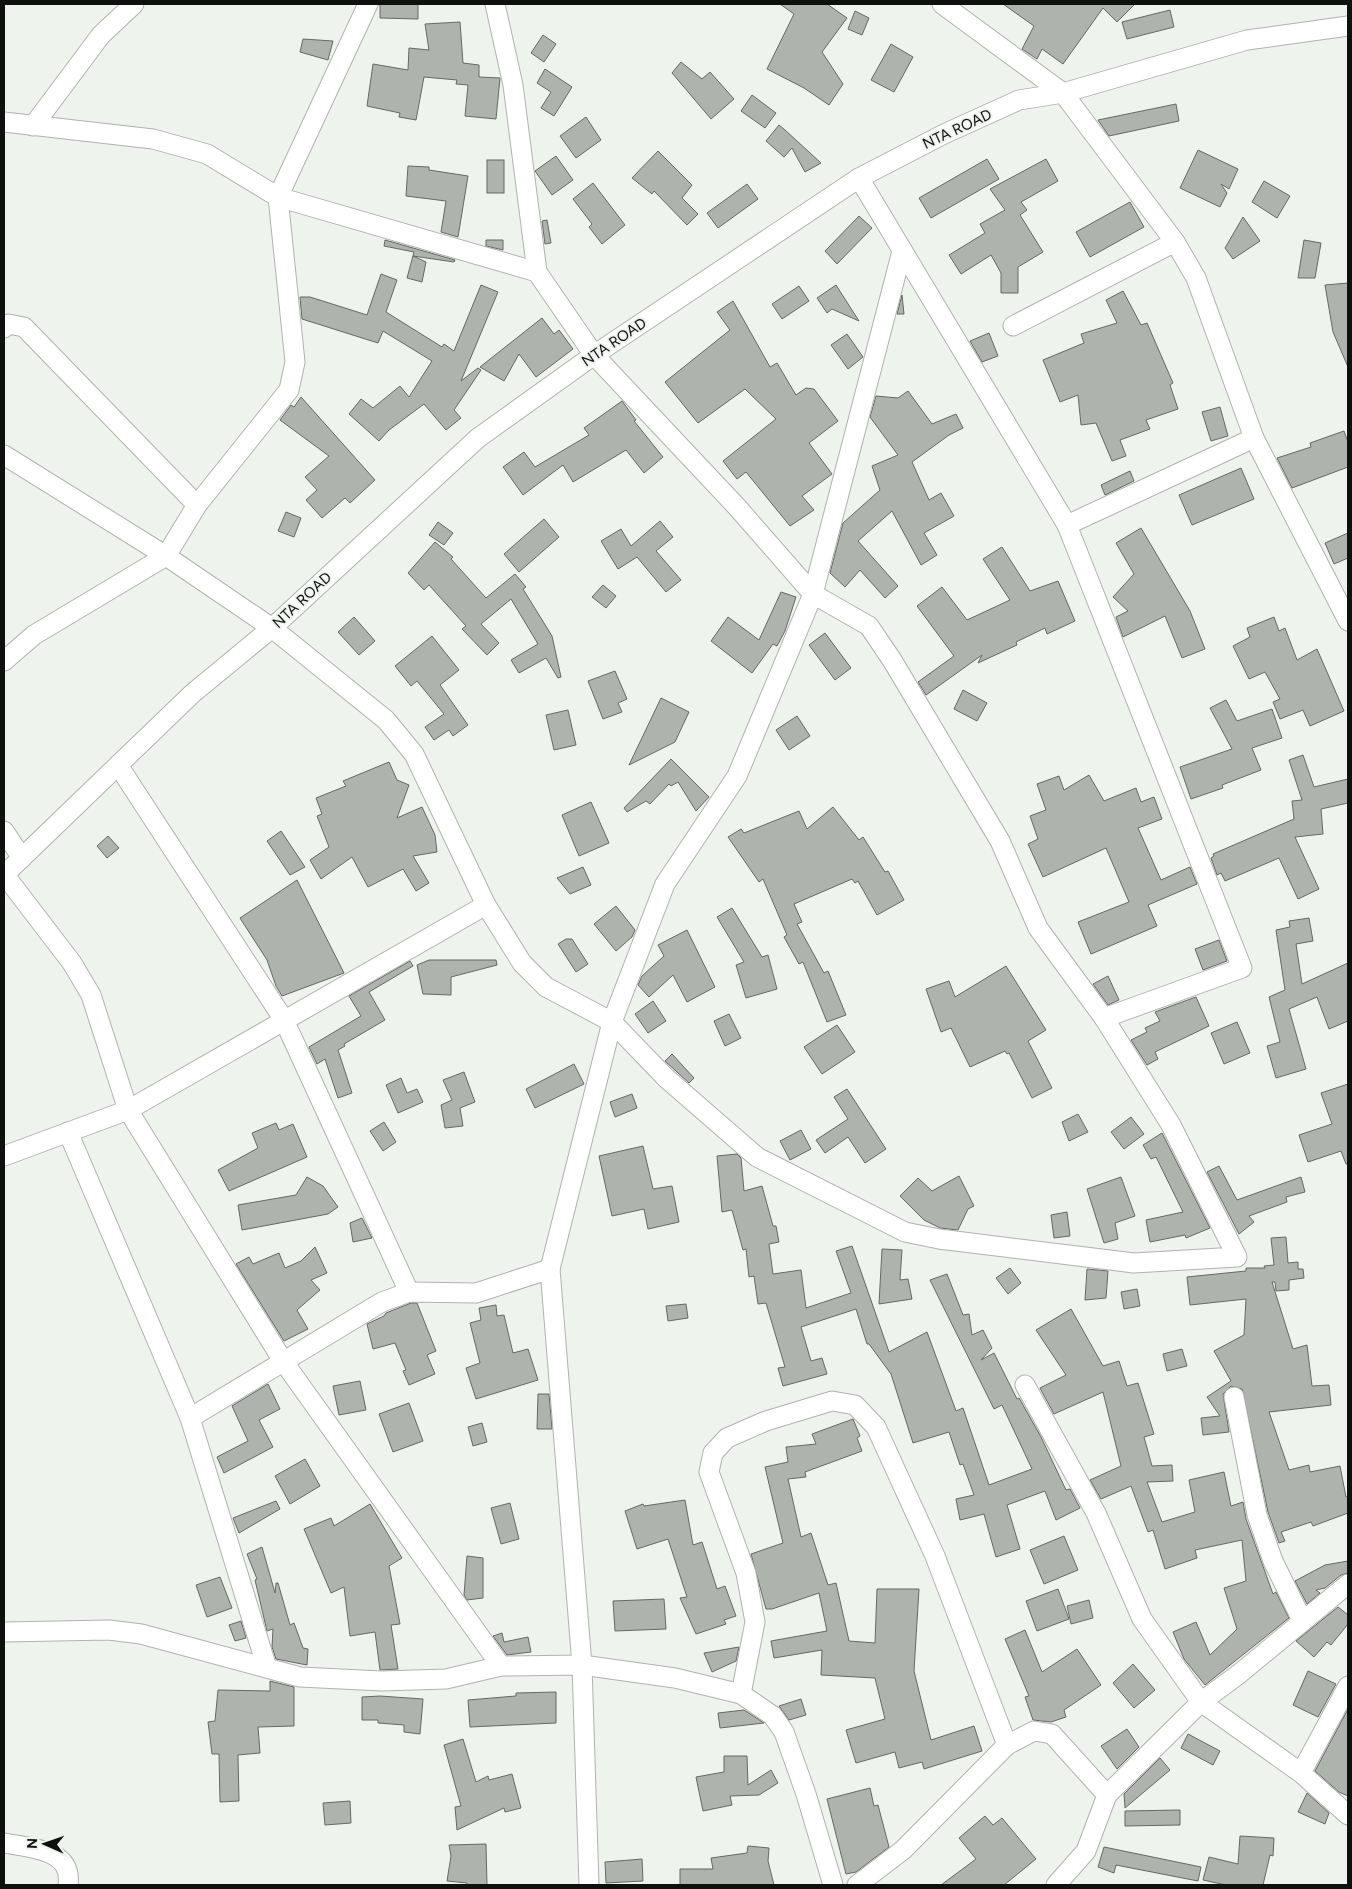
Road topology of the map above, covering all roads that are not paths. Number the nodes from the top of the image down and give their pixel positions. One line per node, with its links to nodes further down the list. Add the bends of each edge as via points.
1 (134, 4): 8 (street, via 101,35)
2 (368, 4): 10 (street)
3 (495, 4): 13 (street, via 513,85)
4 (942, 4): 6 (street)
5 (1348, 26): 6 (street, NTA ROAD, via 1247,40)
6 (1063, 93): 9 (street, NTA ROAD, via 1019,100 944,134); 11 (street)
7 (4, 122): 8 (street)
8 (33, 126): 10 (street, via 153,139 207,154)
9 (860, 178): 12 (street); 16 (street, NTA ROAD)
10 (278, 197): 13 (street); 19 (street, via 295,362 290,390)
11 (1175, 242): 14 (street); 17 (street, via 1196,278)
12 (902, 251): 20 (street); 22 (street)
13 (537, 272): 16 (street)
14 (1013, 326)
15 (4, 328): 19 (street, via 8,324 24,327)
16 (594, 355): 22 (street, via 737,507); 24 (street, NTA ROAD, via 478,438)
17 (1254, 438): 20 (street); 23 (street)
18 (4, 455): 21 (street)
19 (197, 505): 21 (street)
20 (1067, 525): 31 (street, via 1242,968)
21 (166, 556): 24 (street); 25 (street, via 34,635)
22 (813, 594): 31 (street, via 868,626 1000,841 1038,928); 33 (street, via 737,776 665,884)
23 (1348, 622)
24 (272, 628): 26 (street, NTA ROAD, via 193,694); 30 (street, via 386,720 414,754)
25 (4, 661)
26 (118, 765): 28 (street, NTA ROAD); 32 (street)
27 (4, 831): 28 (street)
28 (22, 858): 29 (street, NTA ROAD)
29 (4, 875): 34 (street, via 72,963 91,994)
30 (486, 905): 32 (street); 33 (street, via 522,963 546,986)
31 (1104, 1018): 33 (street, via 1171,1125 1237,1257 1134,1263 905,1232 757,1157 666,1078)
32 (284, 1020): 34 (street); 38 (street)
33 (612, 1022): 37 (street)
34 (128, 1110): 35 (street); 39 (street)
35 (68, 1132): 36 (street); 42 (street)
36 (4, 1156)
37 (550, 1269): 38 (street, via 476,1293); 46 (street)
38 (409, 1292): 39 (street, via 382,1302)
39 (283, 1361): 42 (street); 47 (street)
40 (1026, 1385): 51 (street, via 1096,1513 1142,1620)
41 (1234, 1397): 44 (street, via 1257,1515 1273,1561)
42 (190, 1418): 48 (street)
43 (1348, 1584): 44 (street)
44 (1302, 1620): 51 (street)
45 (4, 1632): 48 (street, via 108,1630 141,1634)
46 (582, 1665): 47 (street); 50 (street, via 675,1678); 58 (street)
47 (501, 1666): 48 (street, via 446,1679 382,1681 300,1676)
48 (267, 1668)
49 (1348, 1686): 53 (street)
50 (741, 1694): 52 (street, via 756,1622 746,1573 709,1472 713,1453 727,1438 766,1421 832,1401 856,1405 876,1427 936,1556); 59 (street, via 773,1716 784,1732)
51 (1201, 1702): 53 (street); 54 (street)
52 (1008, 1745): 54 (street, via 1034,1731 1052,1734); 60 (street, via 903,1850)
53 (1301, 1773): 55 (street)
54 (1107, 1795): 61 (street, via 1086,1851)
55 (1348, 1815)
56 (4, 1843): 57 (street, via 44,1851 61,1859 70,1876)
57 (68, 1885)
58 (589, 1885)
59 (833, 1885)
60 (857, 1885)
61 (1056, 1885)

